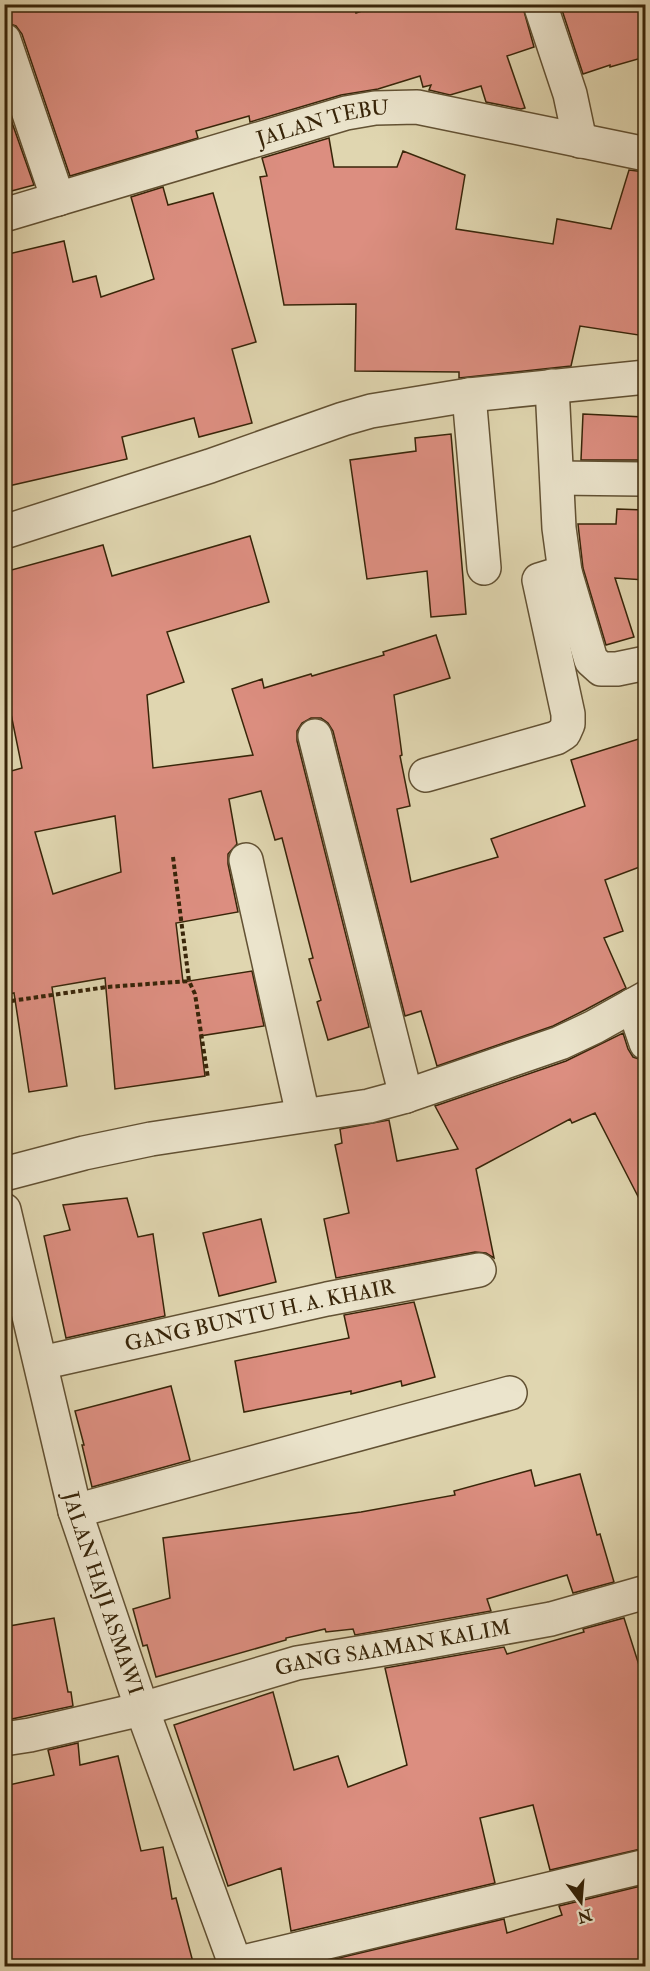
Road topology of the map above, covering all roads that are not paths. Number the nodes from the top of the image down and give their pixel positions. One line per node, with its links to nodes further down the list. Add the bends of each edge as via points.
1 (540, 4): 3 (street, via 570,94)
2 (4, 40): 5 (street)
3 (579, 141): 4 (street, JALAN TEBU); 5 (street, JALAN TEBU, via 417,107 375,108 346,113)
4 (645, 154)
5 (58, 199): 6 (street, JALAN TEBU)
6 (4, 215)
7 (645, 376): 8 (street)
8 (552, 386): 9 (street); 10 (street)
9 (468, 395): 12 (street, via 343,419); 13 (street)
10 (557, 478): 11 (street); 14 (street)
11 (641, 479)
12 (4, 532)
13 (484, 568)
14 (565, 572): 15 (street, via 591,660 601,669); 17 (street, via 539,580 568,714 564,733)
15 (645, 663)
16 (315, 736): 21 (street)
17 (426, 775)
18 (246, 860): 22 (street)
19 (639, 1002): 20 (street); 21 (street, via 560,1042)
20 (645, 1043)
21 (406, 1096): 22 (street, via 369,1106)
22 (303, 1115): 23 (street, via 152,1139)
23 (4, 1174)
24 (7, 1230): 26 (street, JALAN HAJI ASMAWI)
25 (479, 1270): 26 (street, GANG BUNTU H. A. KHAIR, via 327,1299)
26 (41, 1363): 28 (street, JALAN HAJI ASMAWI)
27 (510, 1393): 28 (street)
28 (75, 1511): 30 (street, JALAN HAJI ASMAWI)
29 (645, 1592): 30 (street, GANG SAAMAN KALIM, via 551,1618 297,1663)
30 (142, 1709): 31 (street, GANG SAAMAN KALIM); 33 (street, JALAN HAJI ASMAWI)
31 (4, 1739)
32 (645, 1866): 33 (street)
33 (236, 1965)

